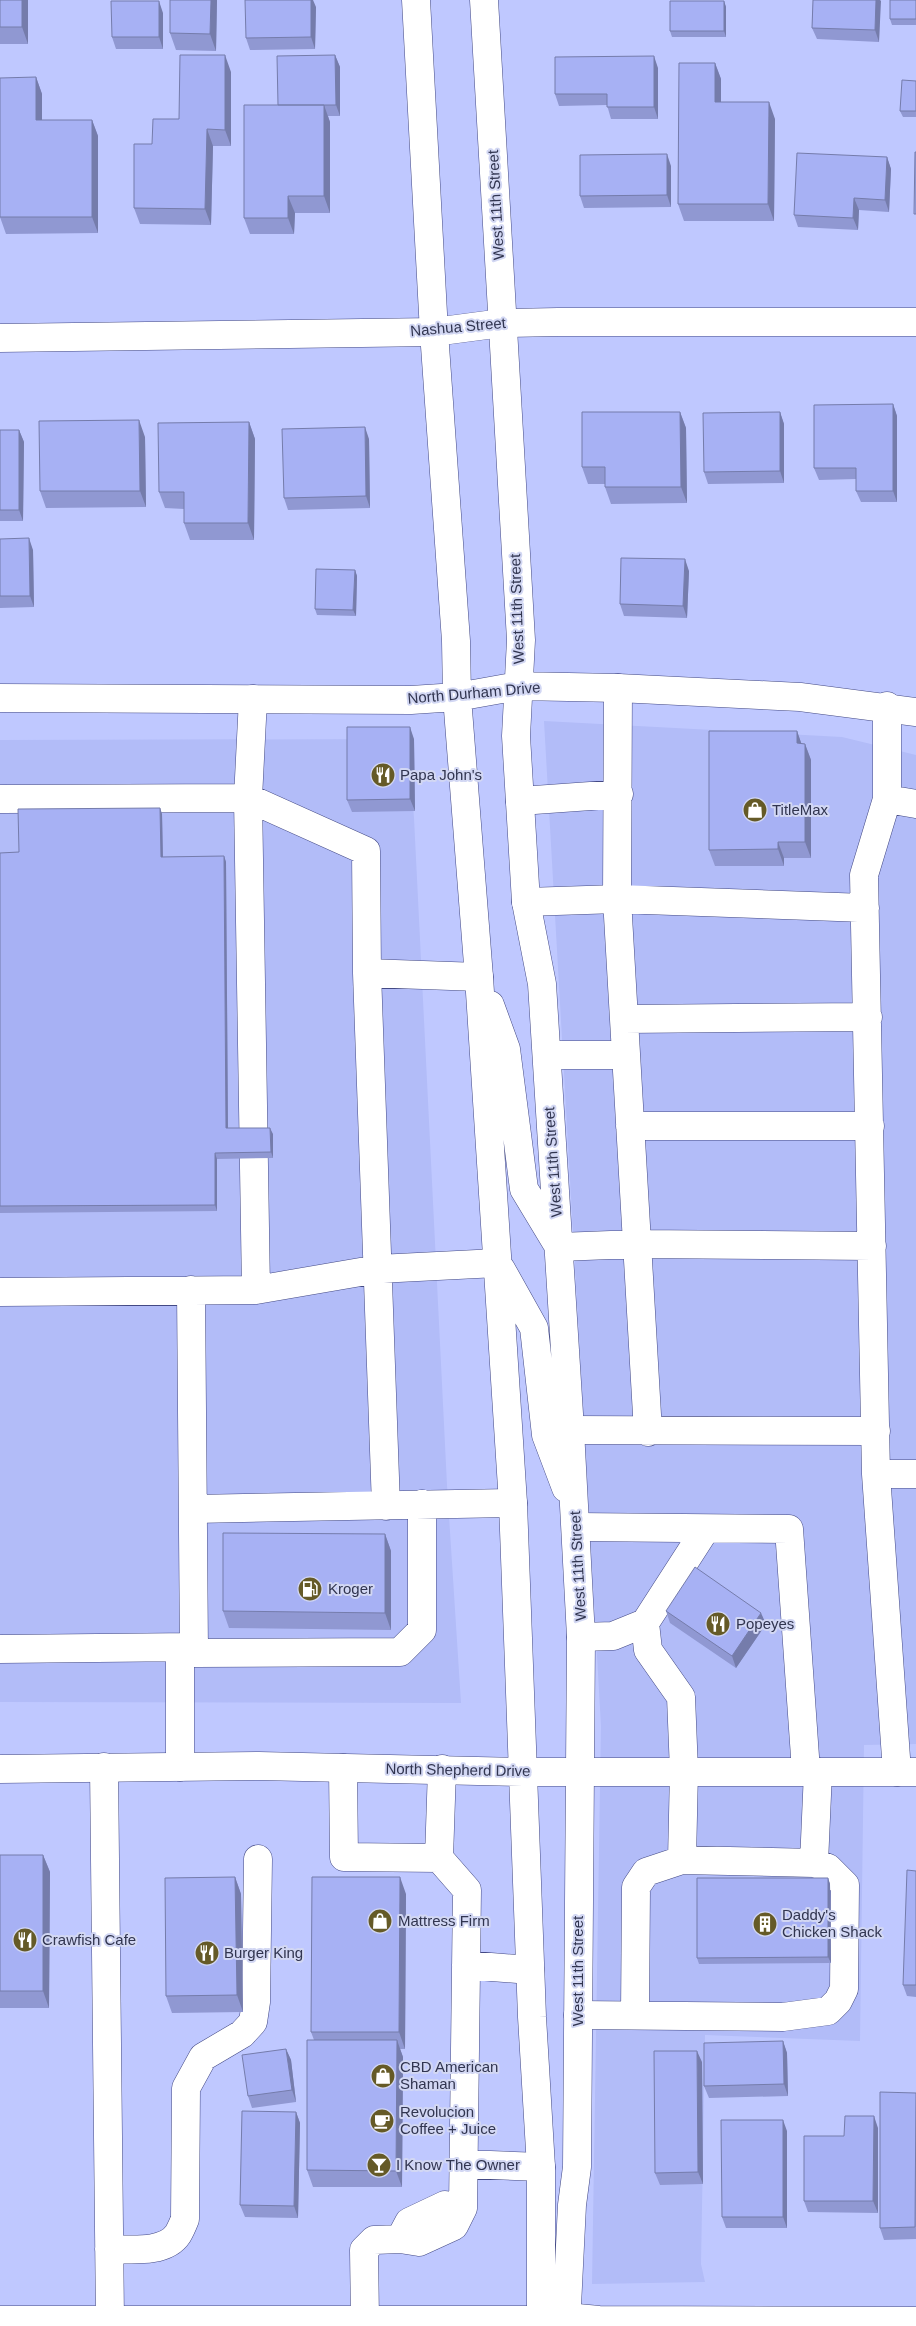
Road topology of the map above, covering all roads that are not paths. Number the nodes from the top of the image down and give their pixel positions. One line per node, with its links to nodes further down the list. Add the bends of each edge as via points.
1 (416, 0): 5 (main road)
2 (484, 0): 4 (main road, West 11th Street)
3 (916, 322): 4 (main road, Nashua Street)
4 (502, 323): 5 (main road, Nashua Street); 7 (main road, West 11th Street, via 520,640)
5 (434, 332): 6 (main road, Nashua Street); 9 (main road, via 456,641)
6 (0, 338)
7 (518, 686): 8 (main road, North Durham Drive); 9 (main road, North Durham Drive); 18 (main road, West 11th Street, via 516,736)
8 (618, 688): 12 (main road, North Durham Drive, via 800,697); 14 (main road)
9 (457, 697): 11 (main road, North Durham Drive, via 411,700); 24 (main road)
10 (0, 698): 11 (main road, North Durham Drive)
11 (253, 699): 15 (main road)
12 (887, 706): 13 (main road, North Durham Drive); 17 (main road)
13 (916, 712)
14 (619, 794): 18 (main road); 20 (main road)
15 (248, 798): 16 (main road); 23 (main road, via 366,850); 37 (main road)
16 (0, 799)
17 (887, 799): 19 (main road); 22 (main road, via 864,875)
18 (520, 800): 21 (main road, West 11th Street)
19 (916, 804)
20 (617, 899): 21 (main road); 22 (main road); 26 (main road)
21 (526, 902): 27 (main road, West 11th Street, via 542,984)
22 (865, 908): 25 (main road)
23 (367, 973): 24 (main road); 35 (main road)
24 (479, 976): 33 (main road, via 506,1049 524,1189); 34 (main road)
25 (868, 1018): 26 (main road); 30 (main road)
26 (624, 1019): 28 (main road)
27 (547, 1055): 28 (main road); 33 (main road, West 11th Street)
28 (626, 1055): 29 (main road)
29 (630, 1126): 30 (main road); 31 (main road)
30 (870, 1126): 32 (main road)
31 (637, 1244): 32 (main road); 33 (main road); 41 (main road)
32 (872, 1246): 40 (main road)
33 (559, 1247): 39 (main road, West 11th Street)
34 (498, 1263): 35 (main road); 44 (main road); 48 (main road, via 534,1328 546,1435)
35 (378, 1269): 37 (main road); 46 (main road)
36 (191, 1290): 37 (main road); 38 (main road); 47 (main road)
37 (256, 1290)
38 (0, 1292)
39 (570, 1430): 41 (main road); 48 (main road, West 11th Street)
40 (876, 1430): 41 (main road); 42 (main road)
41 (648, 1432)
42 (876, 1474): 43 (main road); 63 (main road)
43 (916, 1474)
44 (512, 1503): 45 (main road); 61 (main road)
45 (422, 1504): 46 (main road); 52 (main road, via 422,1630 400,1652 194,1652)
46 (386, 1506): 47 (main road)
47 (194, 1510): 52 (main road)
48 (576, 1521): 49 (main road); 51 (main road, West 11th Street)
49 (705, 1530): 50 (main road); 62 (main road, via 789,1529)
50 (645, 1623): 51 (main road, via 613,1636); 60 (main road, via 648,1650 681,1698)
51 (581, 1637): 59 (main road, West 11th Street)
52 (187, 1648): 53 (main road); 55 (main road)
53 (0, 1649)
54 (104, 1767): 55 (main road, North Shepherd Drive); 57 (main road, North Shepherd Drive); 74 (main road)
55 (180, 1767): 56 (main road, North Shepherd Drive)
56 (343, 1768): 58 (main road, North Shepherd Drive); 64 (main road, via 344,1856)
57 (0, 1769)
58 (442, 1769): 61 (main road, North Shepherd Drive); 64 (main road)
59 (580, 1771): 60 (main road, North Shepherd Drive); 61 (main road, North Shepherd Drive); 71 (main road, West 11th Street)
60 (684, 1771): 62 (main road, North Shepherd Drive); 66 (main road)
61 (523, 1772): 69 (main road)
62 (812, 1772): 63 (main road, North Shepherd Drive); 67 (main road)
63 (906, 1772)
64 (440, 1858): 68 (main road, via 467,1890)
65 (258, 1859): 74 (main road, via 253,2022 242,2034 203,2057 186,2088 185,2219 178,2236 163,2245 146,2249)
66 (682, 1860): 67 (main road); 70 (main road, via 646,1872 636,1887)
67 (814, 1863): 70 (main road, via 828,1868 846,1885 844,1989 828,2011 783,2017)
68 (466, 1965): 69 (main road); 72 (main road)
69 (530, 1970): 73 (main road)
70 (635, 2014): 71 (main road)
71 (578, 2015): 79 (main road, West 11th Street, via 578,2168)
72 (464, 2164): 73 (main road); 78 (main road, via 463,2208 454,2226 419,2242 374,2240 364,2250)
73 (541, 2167): 79 (main road)
74 (109, 2249): 77 (main road)
75 (0, 2320): 77 (main road)
76 (916, 2320): 79 (main road)
77 (110, 2321): 78 (main road)
78 (373, 2322): 79 (main road)
79 (553, 2322)

